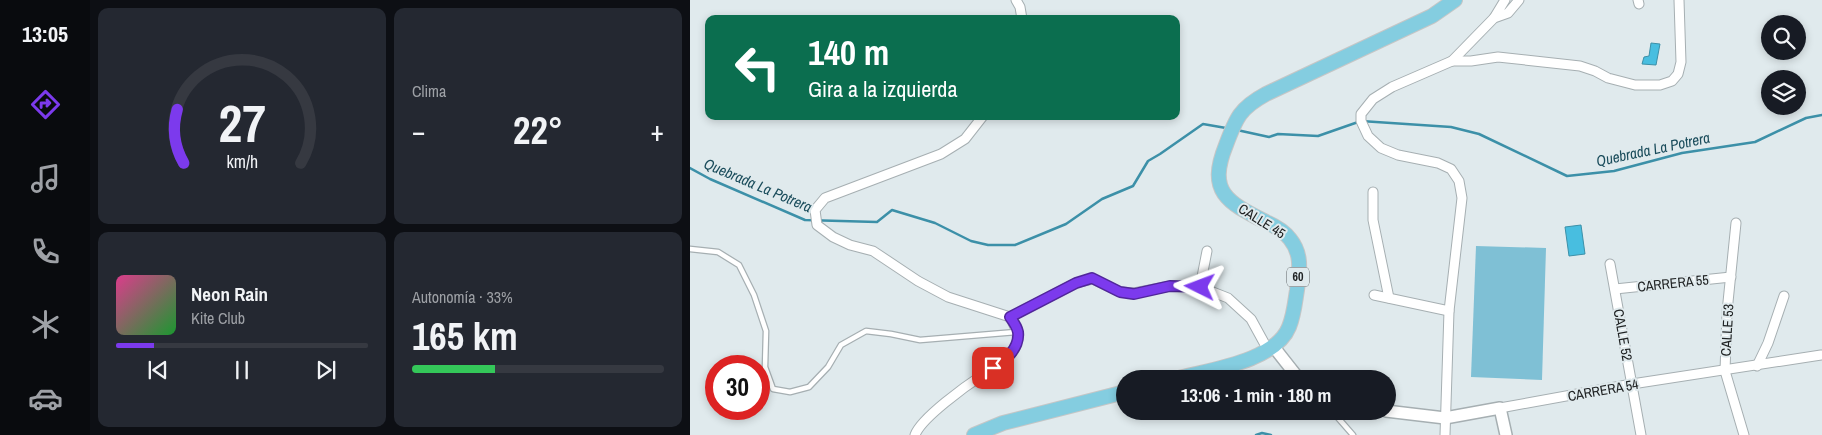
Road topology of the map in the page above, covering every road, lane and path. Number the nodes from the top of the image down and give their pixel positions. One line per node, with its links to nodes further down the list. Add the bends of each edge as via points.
1 (1016, 0): 6 (street)
2 (1455, 0): 24 (main road, CALLE 45 / 60, via 1432,16 1266,94 1240,113 1218,168 1222,191 1229,201 1285,233 1299,258 1300,270 1289,329)
3 (1505, 0): 7 (street)
4 (1519, 0): 7 (street, via 1508,12)
5 (1679, 0): 8 (street, via 1681,62 1672,81 1660,85 1635,85 1580,66 1498,57)
6 (1021, 15)
7 (1494, 18): 8 (street)
8 (1452, 61): 21 (street, via 1392,87 1373,99 1361,114 1368,136 1381,148 1438,163 1456,175 1462,198)
9 (980, 120): 22 (street, via 965,139 941,154 824,198 815,210 817,225 850,245 873,251 948,298)
10 (1373, 192): 20 (street, via 1373,220)
11 (1736, 223): 15 (street, CALLE 53)
12 (690, 249): 23 (lane, via 718,252 739,266 754,295 766,331 764,367 773,389 790,392 809,387 828,367 840,345 866,331 920,340)
13 (1207, 252): 16 (street)
14 (1610, 264): 17 (street, CALLE 52)
15 (1731, 277): 17 (street, CARRERA 55); 29 (street, CALLE 53)
16 (1200, 287): 22 (street, via 1170,286 1134,294 1120,292 1092,278); 24 (street, via 1228,298 1250,319)
17 (1615, 289): 30 (street, CALLE 52)
18 (1374, 295): 20 (street)
19 (1784, 296): 26 (street, via 1768,343)
20 (1389, 298): 21 (street)
21 (1449, 311): 34 (street)
22 (1010, 317): 23 (street)
23 (1018, 332): 36 (street, via 1016,347 1004,362 983,374 927,418)
24 (1270, 348): 27 (main road, CALLE 45 / 60, via 1234,364); 28 (street)
25 (1821, 355): 26 (street, CARRERA 54)
26 (1756, 366): 29 (street, CARRERA 54)
27 (1210, 370)
28 (1291, 370)
29 (1725, 371): 30 (street, CARRERA 54); 42 (street, CALLE 53)
30 (1632, 384): 32 (street, CARRERA 54); 41 (street, CALLE 52)
31 (1116, 394): 37 (main road, via 1003,423)
32 (1500, 408): 34 (street, CARRERA 54); 40 (street)
33 (1396, 412): 34 (street, CARRERA 54)
34 (1445, 418): 39 (street)
35 (1340, 420): 38 (lane)
36 (914, 435)
37 (974, 435)
38 (1353, 435)
39 (1444, 435)
40 (1506, 435)
41 (1641, 435)
42 (1744, 435)

